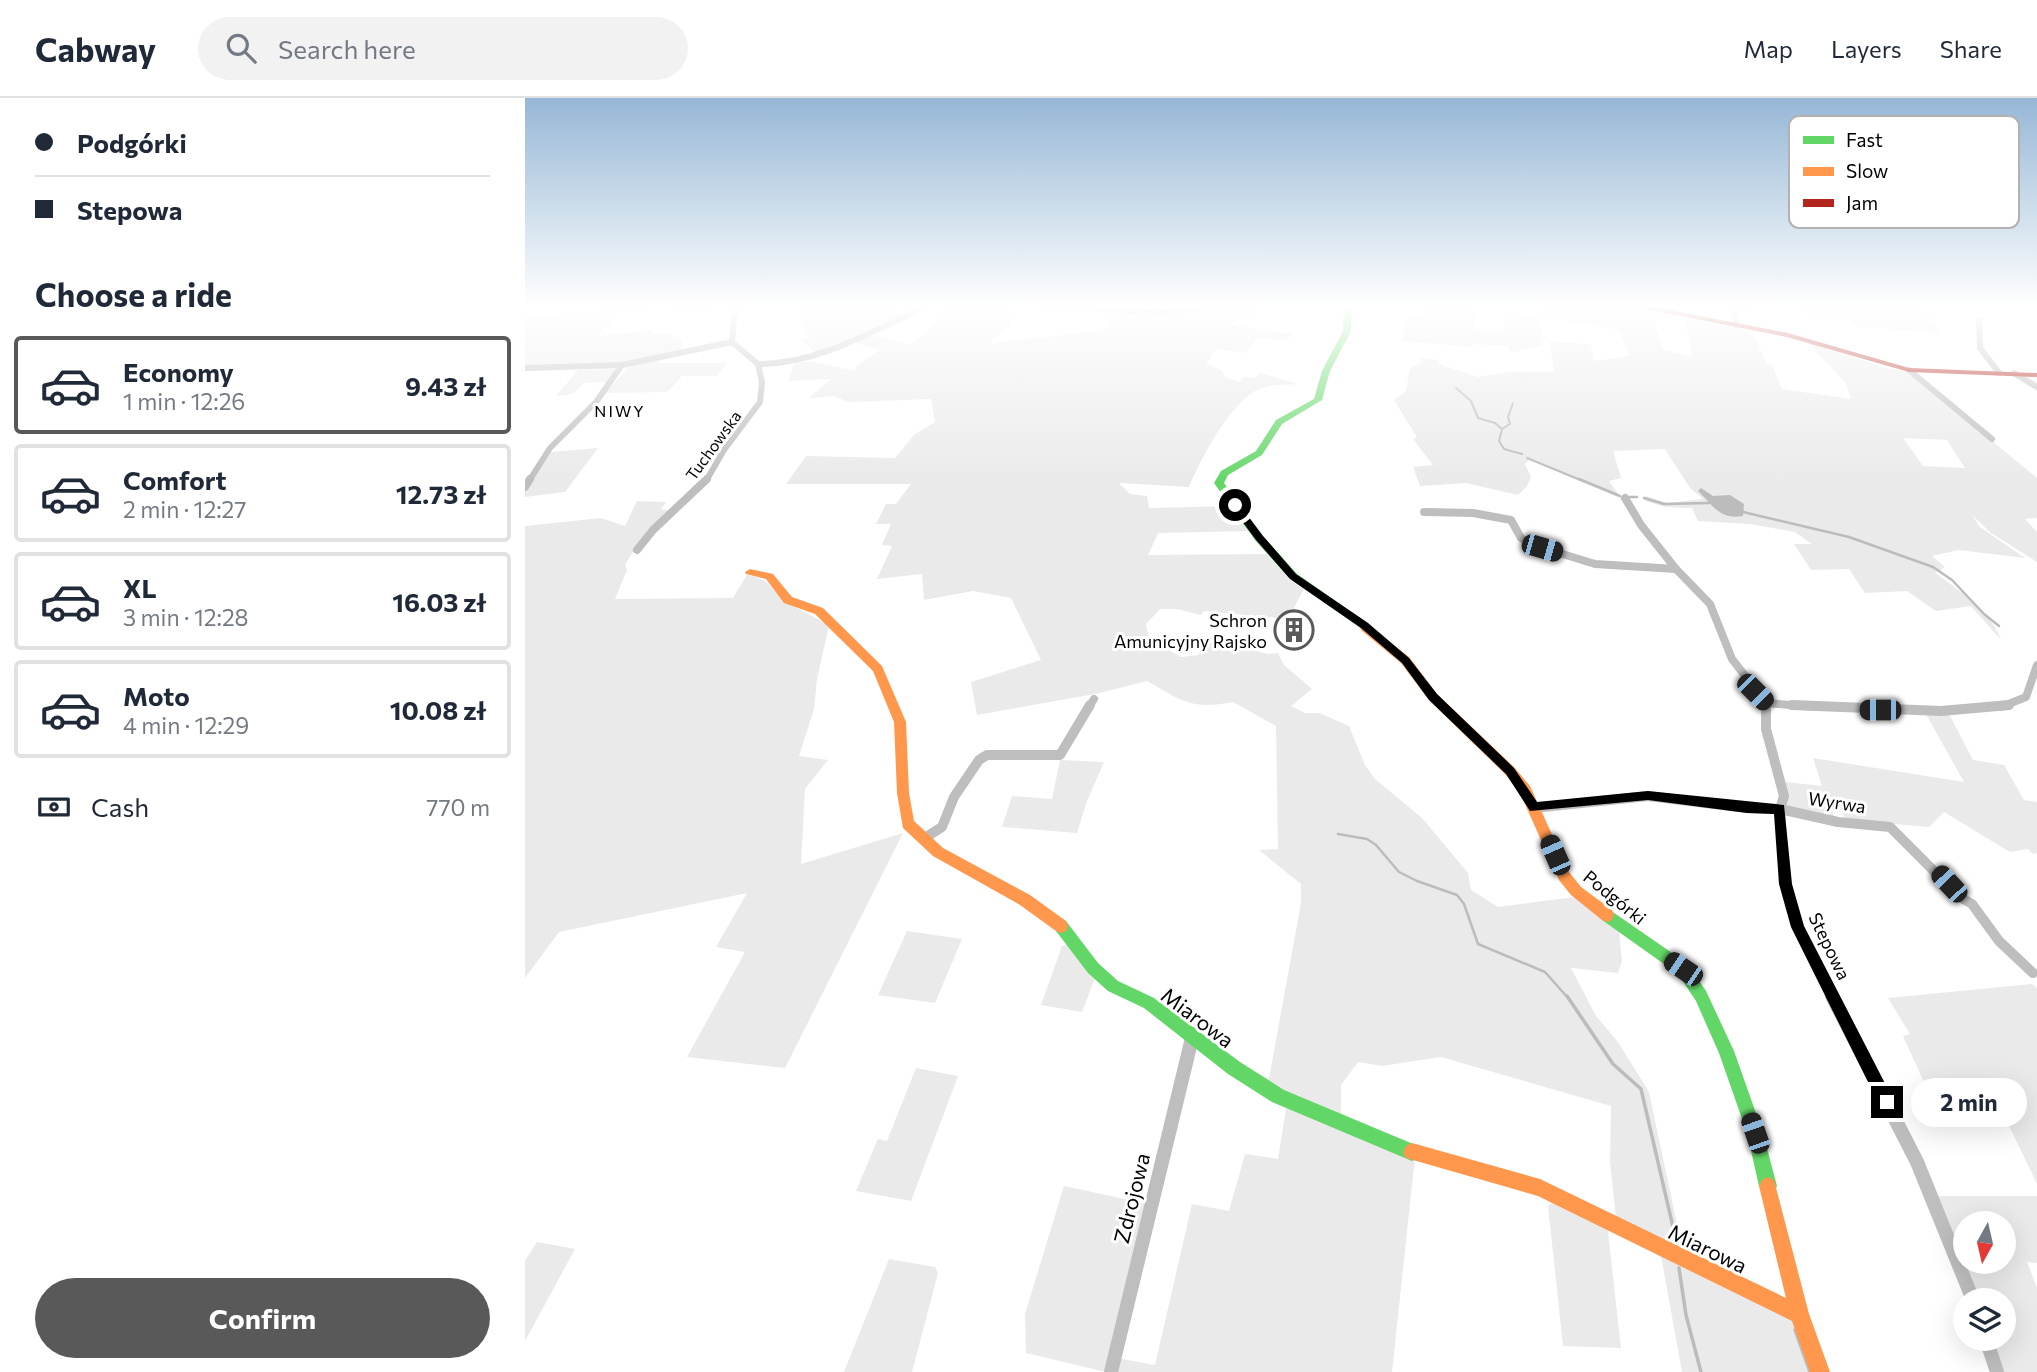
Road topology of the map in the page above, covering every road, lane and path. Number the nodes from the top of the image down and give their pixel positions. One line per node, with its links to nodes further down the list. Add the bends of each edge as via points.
1 (629, 363): 7 (street)
2 (783, 363): 6 (street)
3 (1330, 363): 24 (street, Podgórki, via 1318,400 1279,422 1259,453 1224,473 1219,483 1293,576 1405,660 1433,697 1510,771)
4 (1880, 363): 9 (street)
5 (1990, 363): 10 (street)
6 (758, 364): 18 (street, Tuchowska, via 760,402 706,481)
7 (622, 365): 8 (street); 15 (street, via 596,402 550,448)
8 (525, 368)
9 (1909, 370): 10 (street); 14 (street)
10 (1999, 373): 11 (street)
11 (2014, 373): 12 (street); 13 (street)
12 (2037, 376)
13 (2037, 387)
14 (1992, 439)
15 (525, 487)
16 (1625, 498): 19 (street, via 1640,525)
17 (1425, 512): 19 (street, via 1511,520 1530,544 1595,564)
18 (636, 550)
19 (1676, 569): 23 (street, via 1710,604 1732,659)
20 (750, 572): 26 (street, Miarowa, via 769,576 788,600 819,611 878,669 900,722 908,824)
21 (2037, 666): 23 (street, via 2029,694 2014,705 1852,710)
22 (1094, 699): 26 (street, via 1060,755 987,755 979,760 949,806 942,827)
23 (1766, 703): 25 (street, Stepowa, via 1768,741 1784,796)
24 (1534, 808): 25 (street, Wyrwa, via 1648,796); 30 (street, Podgórki, via 1576,891 1683,969 1701,996 1755,1133)
25 (1780, 808): 27 (street, Wyrwa, via 1838,822 1889,827 1972,904 1999,941); 29 (street, Stepowa, via 1785,884 1797,927 1917,1162)
26 (923, 839): 28 (street, Miarowa, via 1025,900 1065,929 1093,968 1113,986 1149,1003)
27 (2033, 973)
28 (1193, 1034): 30 (street, Miarowa, via 1278,1096 1400,1149 1540,1188); 32 (street, Zdrojowa)
29 (1968, 1288)
30 (1799, 1314): 33 (street, Podgórki)
31 (1990, 1351): 34 (street)
32 (1111, 1372)
33 (1820, 1372)
34 (1997, 1372)

